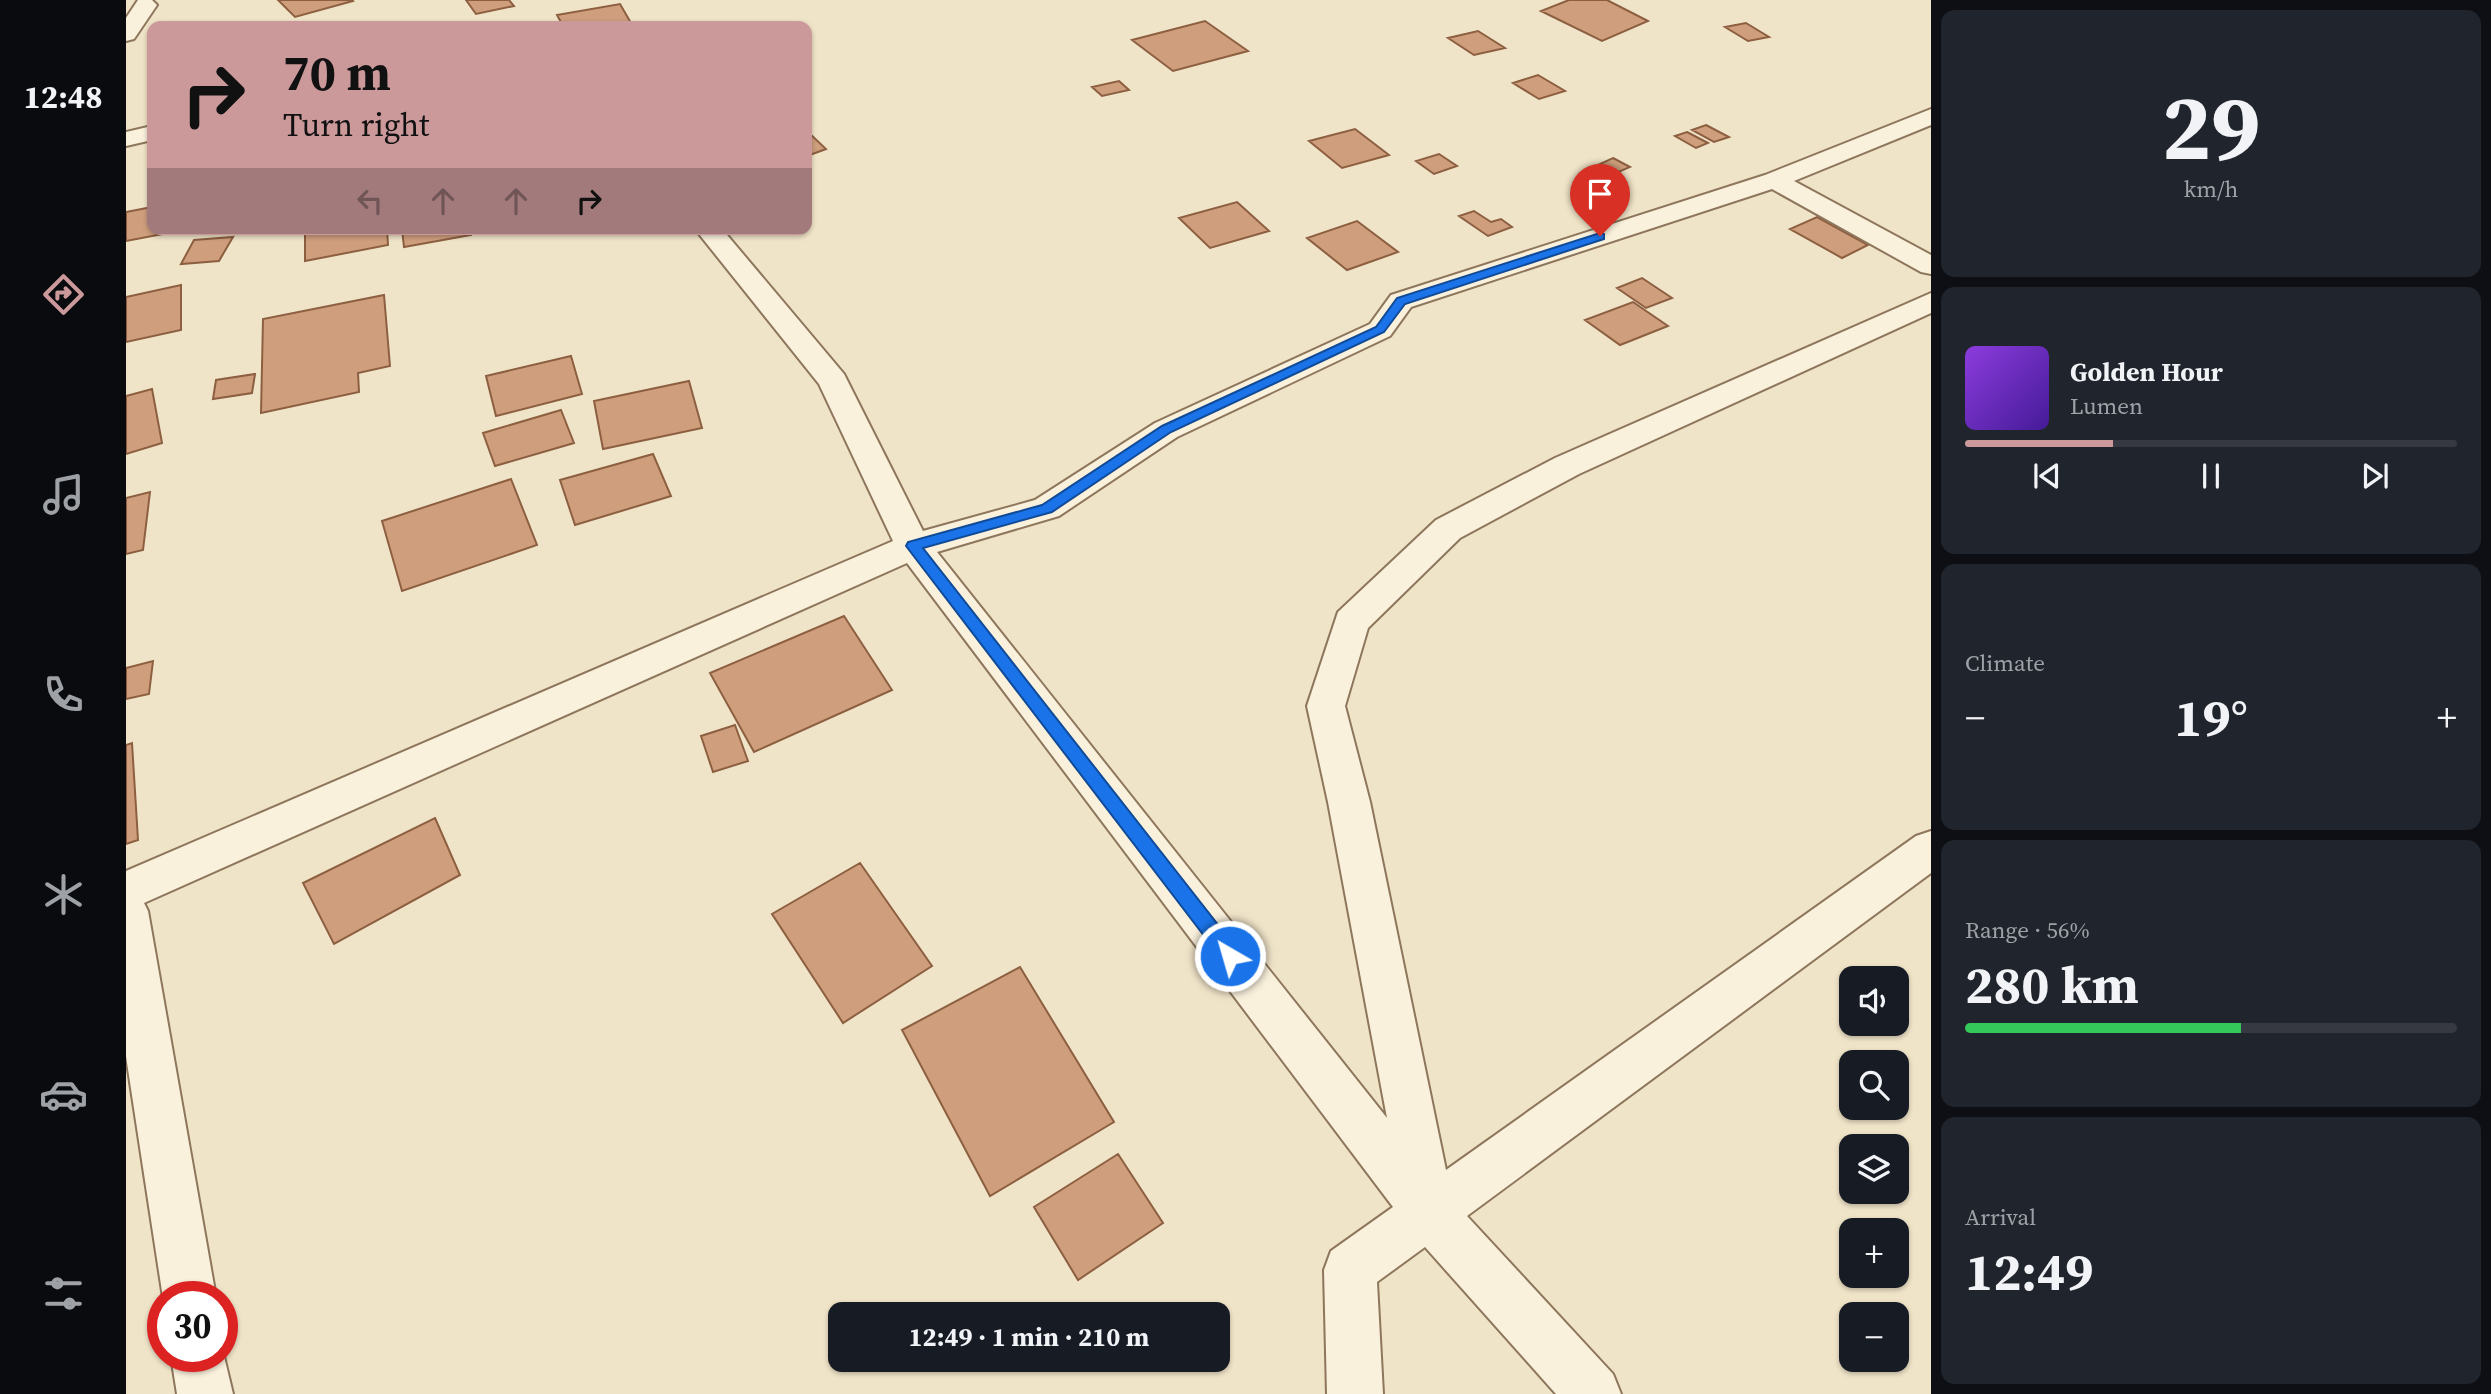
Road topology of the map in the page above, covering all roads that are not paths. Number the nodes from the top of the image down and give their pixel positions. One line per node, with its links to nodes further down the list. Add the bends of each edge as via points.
1 (146, 5): 2 (street)
2 (126, 34)
3 (1931, 116): 6 (street)
4 (147, 134): 5 (street)
5 (126, 139)
6 (1774, 180): 8 (street); 10 (street, via 1401,301 1380,330 1166,429 1047,508)
7 (713, 235): 10 (street, via 833,381)
8 (1931, 266)
9 (1931, 302): 14 (street, via 1567,466 1448,529 1351,622 1326,706)
10 (914, 546): 12 (street); 14 (street)
11 (1931, 849): 14 (street)
12 (126, 891)
13 (126, 911): 15 (street)
14 (1430, 1214): 18 (street, via 1350,1270); 19 (street)
15 (186, 1281)
16 (201, 1372): 17 (street)
17 (205, 1394)
18 (1355, 1394)
19 (1593, 1394)

